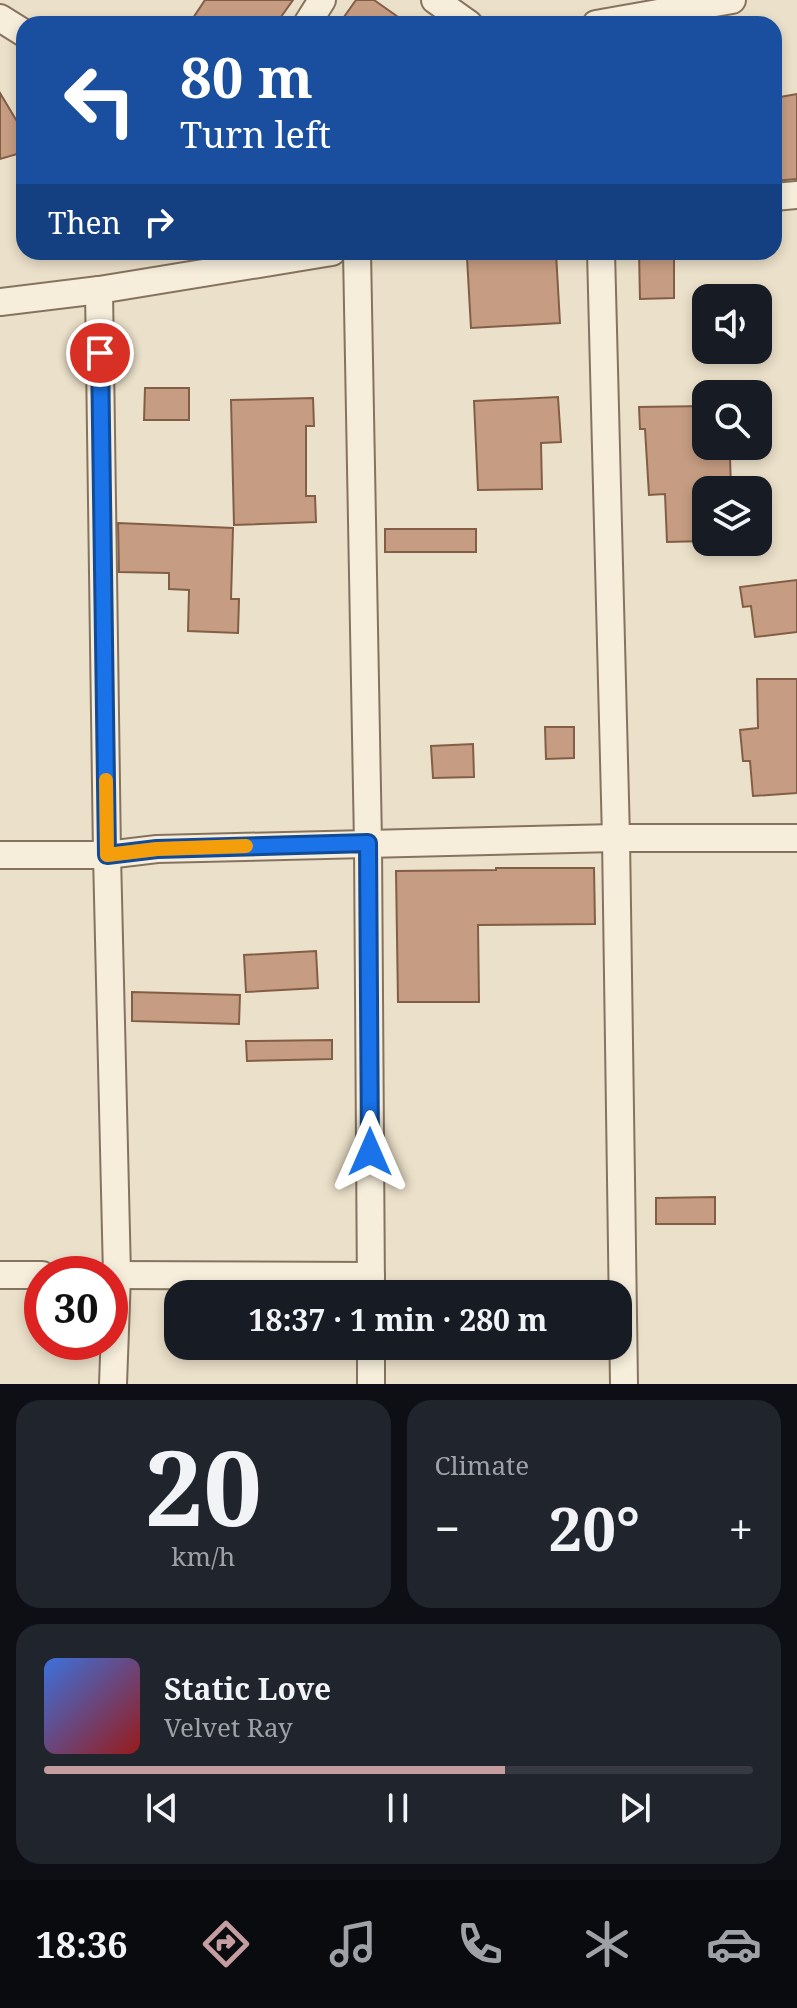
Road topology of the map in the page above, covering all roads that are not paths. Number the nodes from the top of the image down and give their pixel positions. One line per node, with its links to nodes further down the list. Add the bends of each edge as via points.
1 (435, 0): 3 (street)
2 (732, 0): 4 (street)
3 (458, 16)
4 (641, 16)
5 (226, 260): 8 (street)
6 (357, 260): 13 (street)
7 (601, 260): 11 (street)
8 (200, 262): 9 (street)
9 (99, 290): 10 (street); 15 (street)
10 (0, 302)
11 (616, 838): 12 (street); 13 (street); 26 (street)
12 (797, 838)
13 (368, 843): 15 (street); 21 (street)
14 (0, 855): 15 (street)
15 (107, 855): 16 (street)
16 (113, 1256)
17 (0, 1275): 18 (street)
18 (24, 1275)
19 (128, 1276): 20 (street)
20 (242, 1280)
21 (371, 1280)
22 (113, 1360): 24 (street)
23 (371, 1360): 25 (street)
24 (113, 1384)
25 (371, 1384)
26 (624, 1384)

